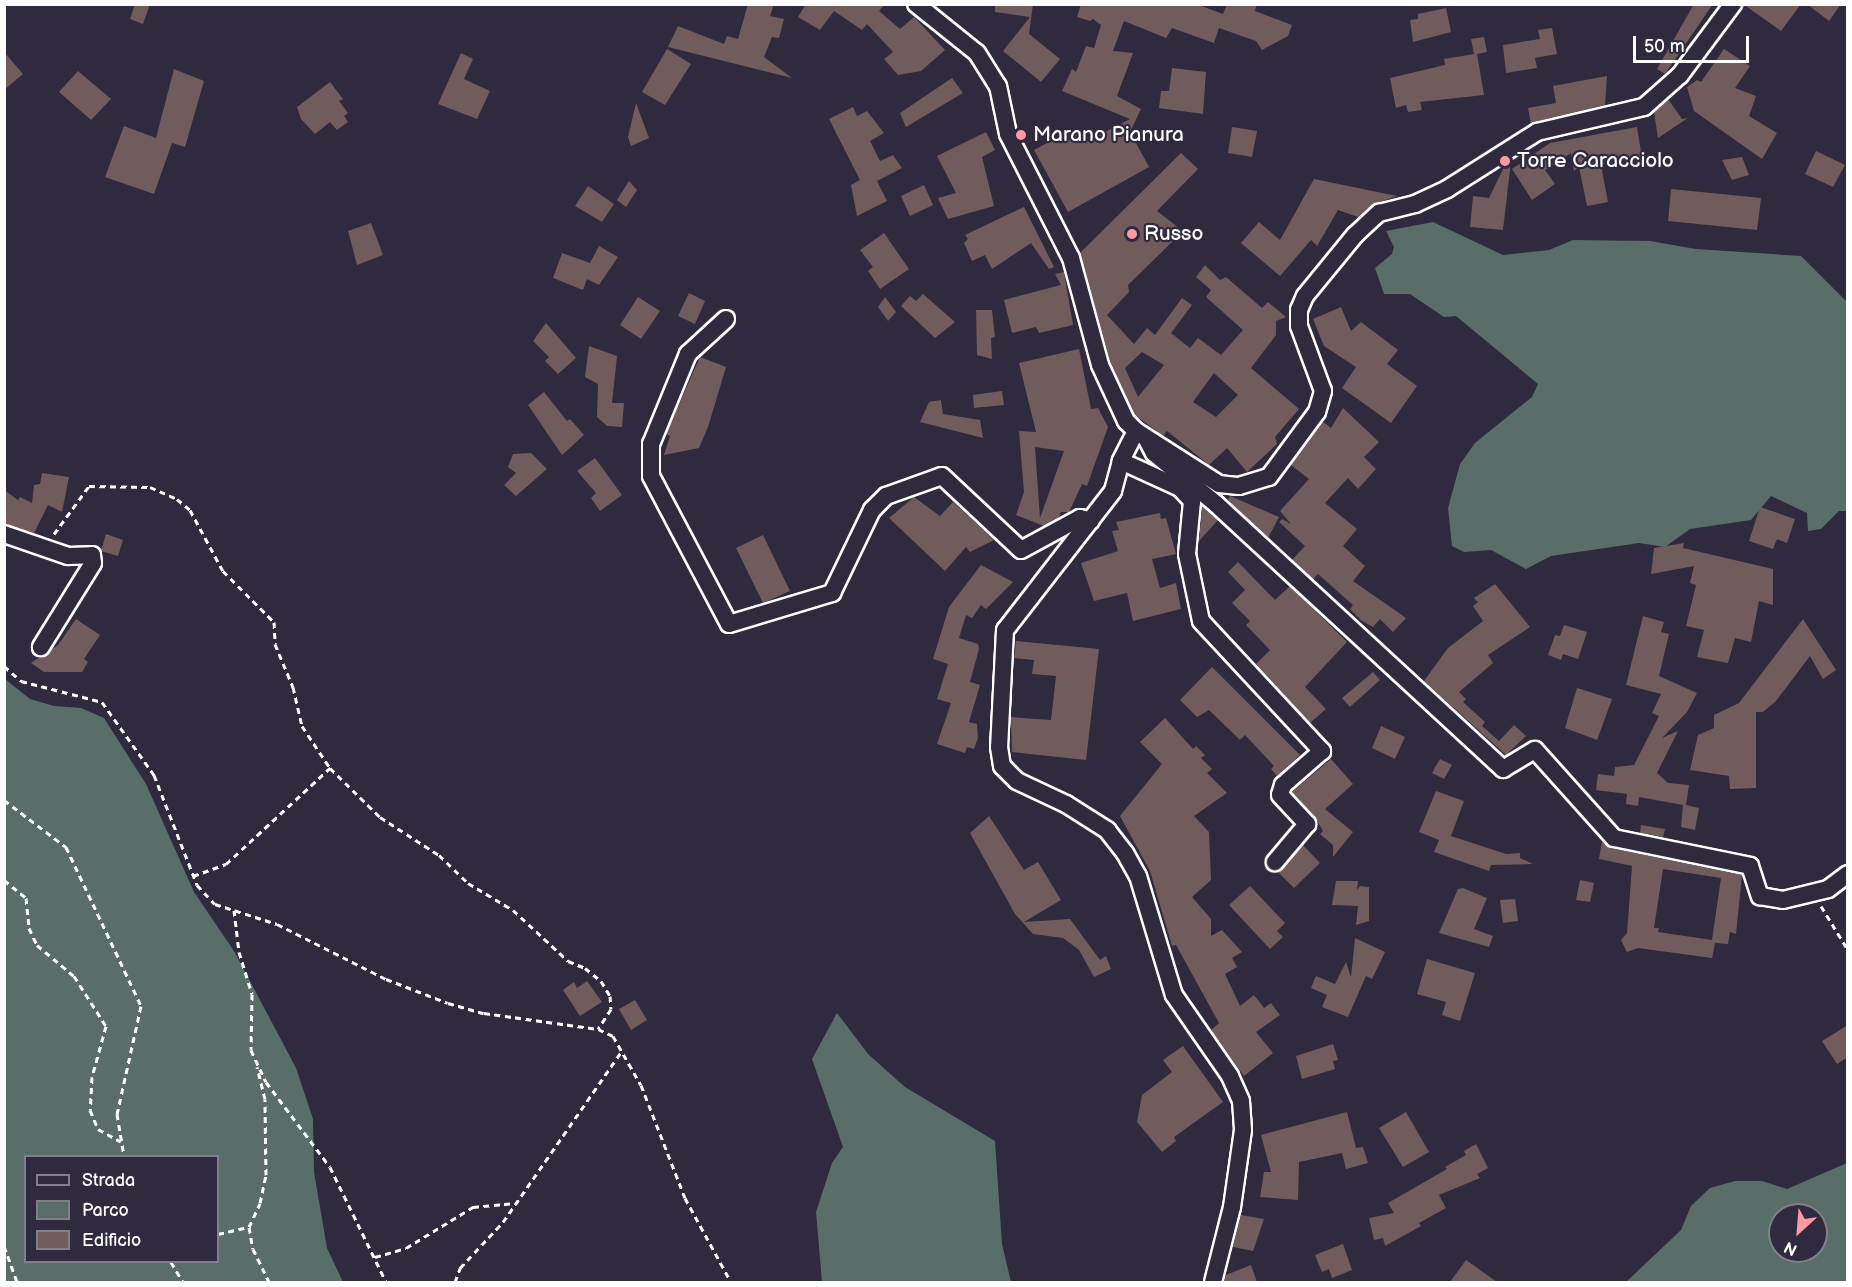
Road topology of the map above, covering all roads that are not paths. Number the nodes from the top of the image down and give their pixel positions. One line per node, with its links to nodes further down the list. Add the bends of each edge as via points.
1 (916, 4): 4 (street, via 977,53 998,86 1008,134 1020,164 1071,258 1100,366 1126,421)
2 (1732, 4): 4 (street, via 1680,75 1644,107 1537,132 1448,189 1379,213 1355,235 1305,296 1299,310 1299,326 1323,391 1317,412 1269,477 1239,486 1220,483)
3 (726, 319): 6 (street, via 688,354 651,444 651,476 729,624 832,593 872,510 886,496 942,476 1021,550 1080,518)
4 (1141, 434): 5 (street); 10 (street, via 1154,453 1216,504 1503,769 1535,750 1614,838 1750,866 1760,896 1775,900 1828,889)
5 (1121, 461): 6 (street, via 1113,491); 9 (street, via 1180,488 1192,501 1187,554 1201,621 1322,751 1283,785 1280,795 1307,824)
6 (1091, 521): 11 (street, via 1005,630 1001,654 1002,766 1017,781 1066,804 1107,830 1125,853 1138,876 1174,995 1230,1076 1241,1101 1243,1130 1235,1185)
7 (4, 534): 8 (street, via 68,556 92,555 93,563)
8 (41, 647)
9 (1275, 862)
10 (1848, 874)
11 (1213, 1282)

